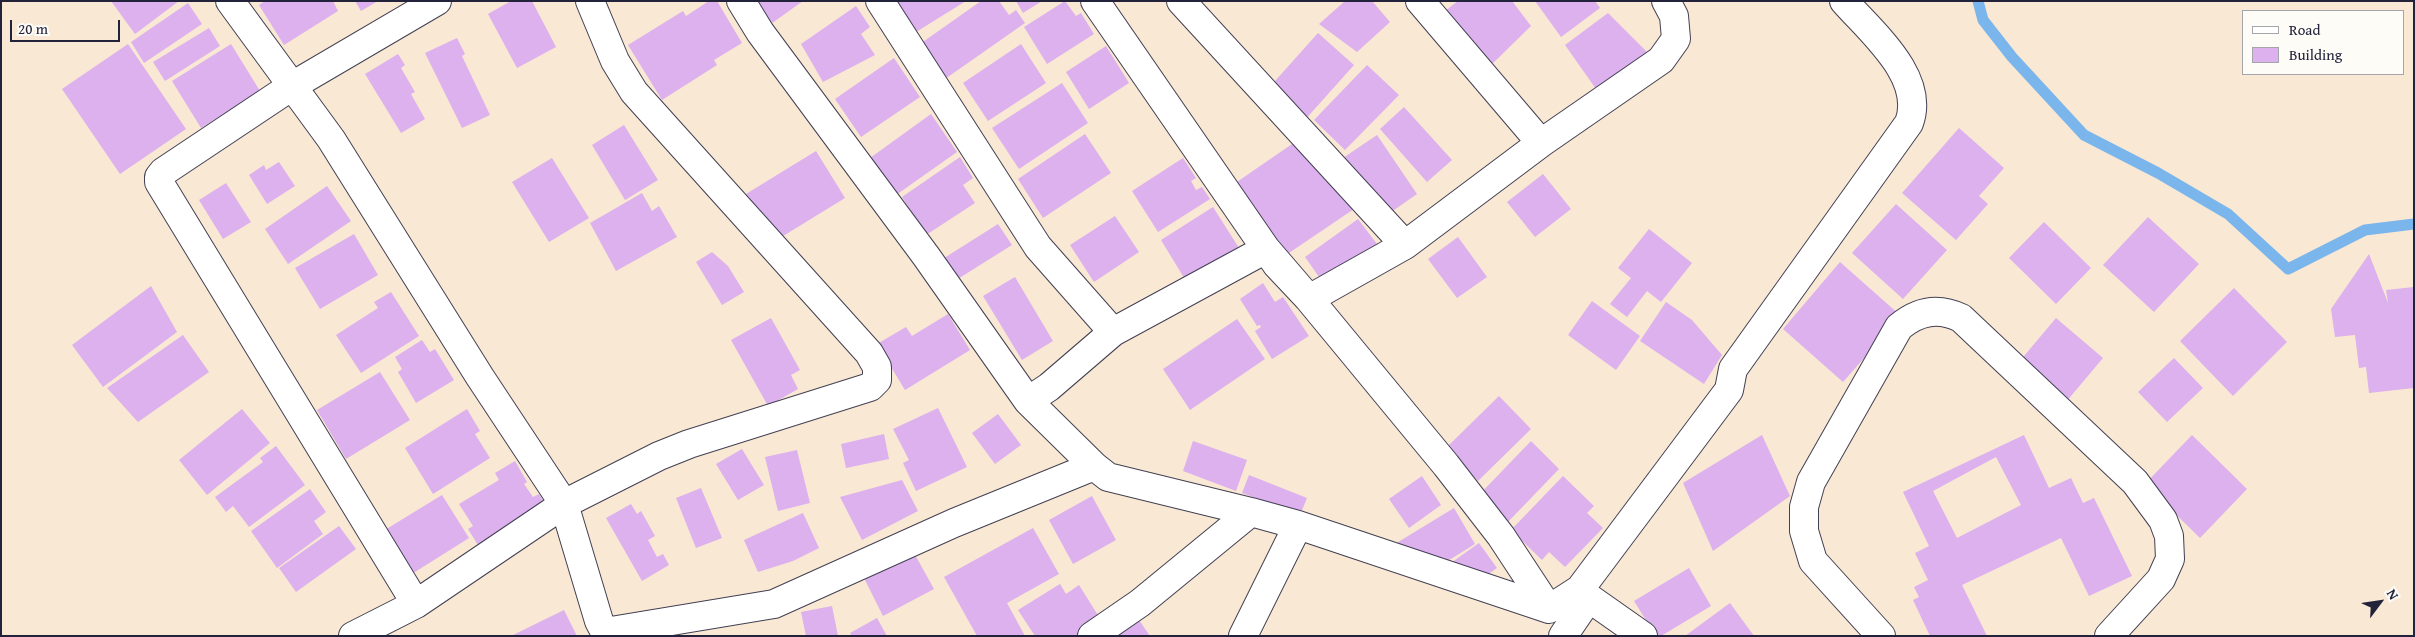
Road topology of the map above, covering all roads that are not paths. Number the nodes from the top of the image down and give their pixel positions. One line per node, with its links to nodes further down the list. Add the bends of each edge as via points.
1 (230, 1): 11 (street)
2 (437, 1): 11 (street)
3 (590, 1): 19 (street, via 615,61 634,92 869,353 878,373 877,380 870,387 689,444)
4 (741, 1): 17 (street)
5 (880, 1): 16 (street, via 1038,247)
6 (1095, 1): 14 (street)
7 (1181, 1): 13 (street)
8 (1420, 1): 12 (street)
9 (1666, 1): 12 (street, via 1674,16 1676,38 1661,60)
10 (1844, 1): 22 (street, via 1898,63 1908,80 1914,103 1909,123 1733,369 1730,390)
11 (292, 86): 19 (street, via 331,139); 23 (street, via 164,172 159,182)
12 (1540, 143): 13 (street)
13 (1405, 245): 15 (street)
14 (1266, 248): 15 (street); 16 (street)
15 (1309, 299): 24 (street, via 1501,536)
16 (1113, 332): 17 (street, via 1049,387)
17 (1028, 400): 18 (street)
18 (1094, 466): 20 (street, via 1108,477); 25 (street, via 954,523 774,604)
19 (564, 504): 23 (street); 25 (street, via 599,621)
20 (1251, 512): 21 (street); 27 (street, via 1140,603)
21 (1298, 526): 24 (street); 28 (street)
22 (1584, 593): 24 (street); 29 (street); 30 (street)
23 (416, 604): 26 (street)
24 (1548, 609)
25 (606, 634)
26 (353, 636)
27 (1092, 636)
28 (1243, 636)
29 (1563, 636)
30 (1643, 636)
31 (1881, 636): 32 (street, via 1813,561 1804,531 1804,507 1819,466 1899,326 1909,319 1937,310 1961,318 2135,482 2163,520 2169,536 2170,559 2160,579)
32 (2109, 636)

